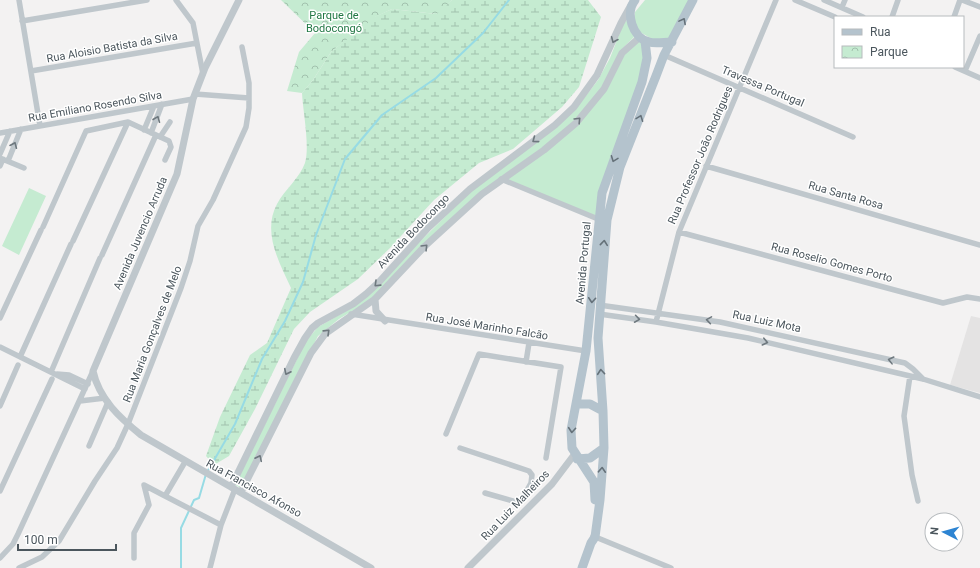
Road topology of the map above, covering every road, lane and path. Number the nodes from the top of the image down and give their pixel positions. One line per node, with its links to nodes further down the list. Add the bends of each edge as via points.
1 (19, 0): 19 (street)
2 (147, 0): 19 (street)
3 (176, 0): 23 (street, via 190,17)
4 (239, 0): 29 (street, Avenida Juvencio Arruda)
5 (693, 0): 22 (main road, Avenida Portugal, one-way to 5)
6 (776, 0): 31 (street, Rua Professor João Rodrigues)
7 (795, 0): 18 (street)
8 (824, 0): 13 (street)
9 (845, 0): 13 (street)
10 (898, 0): 16 (street)
11 (961, 0): 14 (street); 17 (street)
12 (633, 2): 21 (main road, Avenida Portugal, via 632,24); 89 (street, Avenida Bodocongo, one-way to 89, via 597,75 574,107 555,125 470,189 428,228 366,294 312,328 294,358)
13 (842, 7): 15 (street)
14 (980, 7)
15 (861, 16)
16 (892, 16)
17 (954, 16)
18 (834, 17)
19 (22, 21): 27 (street)
20 (980, 36): 28 (street)
21 (643, 39): 22 (main road, via 656,43); 50 (street, Avenida Bodocongo, one-way to 21, via 544,150 576,123 604,89 622,53 630,44); 51 (main road, Avenida Portugal, one-way to 51, via 647,58 642,82 605,183)
22 (672, 42): 25 (main road, Avenida Portugal)
23 (197, 43): 27 (street, Rua Aloisio Batista da Silva); 29 (street)
24 (242, 47): 33 (street, Rua Maria Gonçalves de Melo, via 249,83)
25 (664, 55): 31 (street, Travessa Portugal); 56 (main road, Avenida Portugal, one-way to 25, via 607,220 615,182)
26 (958, 68): 28 (street)
27 (31, 71): 38 (street)
28 (965, 71): 30 (street)
29 (203, 74): 32 (street, Avenida Juvencio Arruda)
30 (980, 78)
31 (739, 86): 44 (street, Travessa Portugal); 48 (street, Rua Professor João Rodrigues)
32 (194, 96): 33 (street, Rua Emiliano Rosendo Silva); 34 (street, Rua Emiliano Rosendo Silva); 68 (street, Avenida Juvencio Arruda, via 177,174)
33 (249, 98): 80 (street, Rua Maria Gonçalves de Melo, via 246,127 213,200 198,226 181,288)
34 (162, 104): 35 (street, Rua Emiliano Rosendo Silva); 43 (street, one-way to 34)
35 (154, 106): 38 (street, Rua Emiliano Rosendo Silva); 40 (street)
36 (128, 122): 40 (street); 59 (street, via 86,131); 65 (street)
37 (170, 122): 43 (street)
38 (40, 126): 39 (street, Rua Emiliano Rosendo Silva)
39 (21, 129): 41 (street, Rua Emiliano Rosendo Silva); 45 (street, one-way to 39)
40 (144, 130): 43 (street)
41 (10, 131): 42 (street, Rua Emiliano Rosendo Silva); 45 (street)
42 (0, 133)
43 (155, 135): 46 (street, via 171,144); 69 (street, via 101,257)
44 (853, 137)
45 (3, 158): 47 (street); 49 (street)
46 (166, 160)
47 (0, 166)
48 (706, 166): 52 (street, Rua Professor João Rodrigues); 53 (street, Rua Santa Rosa)
49 (24, 168)
50 (501, 179): 51 (street); 55 (street, Avenida Bodocongo, one-way to 50, via 426,246)
51 (598, 219): 64 (main road, Avenida Portugal, one-way to 64)
52 (679, 232): 54 (street, Rua Roselio Gomes Porto, via 943,303 967,297); 57 (street, Rua Professor João Rodrigues)
53 (980, 245)
54 (980, 299)
55 (375, 300): 58 (street, Avenida Bodocongo); 60 (street, via 376,311)
56 (599, 310): 57 (street, Rua Luiz Mota); 61 (street, Rua Luiz Mota, one-way to 61); 79 (main road, Avenida Portugal, one-way to 56, via 598,338)
57 (657, 313): 61 (street, Rua Professor João Rodrigues); 72 (street, Rua Luiz Mota, one-way to 57, via 905,363 893,360 748,327)
58 (351, 314): 60 (street, Rua José Marinho Falcão); 89 (street, Avenida Bodocongo, one-way to 58, via 316,344 332,327)
59 (0, 318)
60 (385, 321): 62 (street, Rua José Marinho Falcão)
61 (656, 322): 70 (street, Rua Luiz Mota, one-way to 70, via 748,338)
62 (529, 343): 64 (street, Rua José Marinho Falcão); 66 (street)
63 (0, 348): 65 (street)
64 (586, 352): 77 (main road, Avenida Portugal)
65 (20, 357): 69 (street)
66 (526, 362): 81 (street, via 480,354); 86 (street, via 561,367)
67 (18, 365): 78 (street)
68 (93, 371): 73 (street); 75 (street, Rua Francisco Afonso, via 96,383)
69 (54, 373): 73 (street)
70 (910, 376): 72 (street, Rua Luiz Mota); 92 (street, via 904,416)
71 (52, 379): 88 (street)
72 (923, 379): 74 (street, Rua Luiz Mota)
73 (86, 387): 76 (street)
74 (980, 397)
75 (106, 400): 76 (street); 80 (street, Rua Francisco Afonso, via 117,415); 82 (street)
76 (80, 401): 97 (street, via 13,544)
77 (576, 404): 79 (main road, via 590,404); 85 (main road, Avenida Portugal, one-way to 85, via 571,441)
78 (0, 406)
79 (603, 411): 84 (main road, Avenida Portugal)
80 (128, 424): 87 (street, Rua Francisco Afonso); 99 (street, Rua Maria Gonçalves de Melo, via 117,448 59,541 42,557)
81 (446, 434)
82 (89, 446)
83 (460, 448): 93 (street, via 529,471 532,475 531,483)
84 (604, 448): 85 (main road, via 590,458); 96 (main road, Avenida Portugal, one-way to 84, via 600,500)
85 (576, 457): 94 (street, Rua Luiz Malheiros); 96 (main road, via 594,482 596,495)
86 (546, 458)
87 (184, 462): 89 (street, Rua Francisco Afonso); 91 (street)
88 (0, 489)
89 (236, 489): 95 (street, Avenida Bodocongo); 101 (street, Rua Francisco Afonso)
90 (485, 493): 93 (street)
91 (165, 496): 95 (street); 98 (street, via 144,485 149,505 134,533)
92 (918, 502)
93 (520, 503): 94 (street)
94 (530, 508): 102 (street, Rua Luiz Malheiros)
95 (221, 525): 100 (street, Avenida Bodocongo)
96 (592, 538): 103 (main road); 104 (street)
97 (0, 558)
98 (134, 558)
99 (19, 568)
100 (210, 568)
101 (370, 568)
102 (468, 568)
103 (582, 568)
104 (671, 568)

